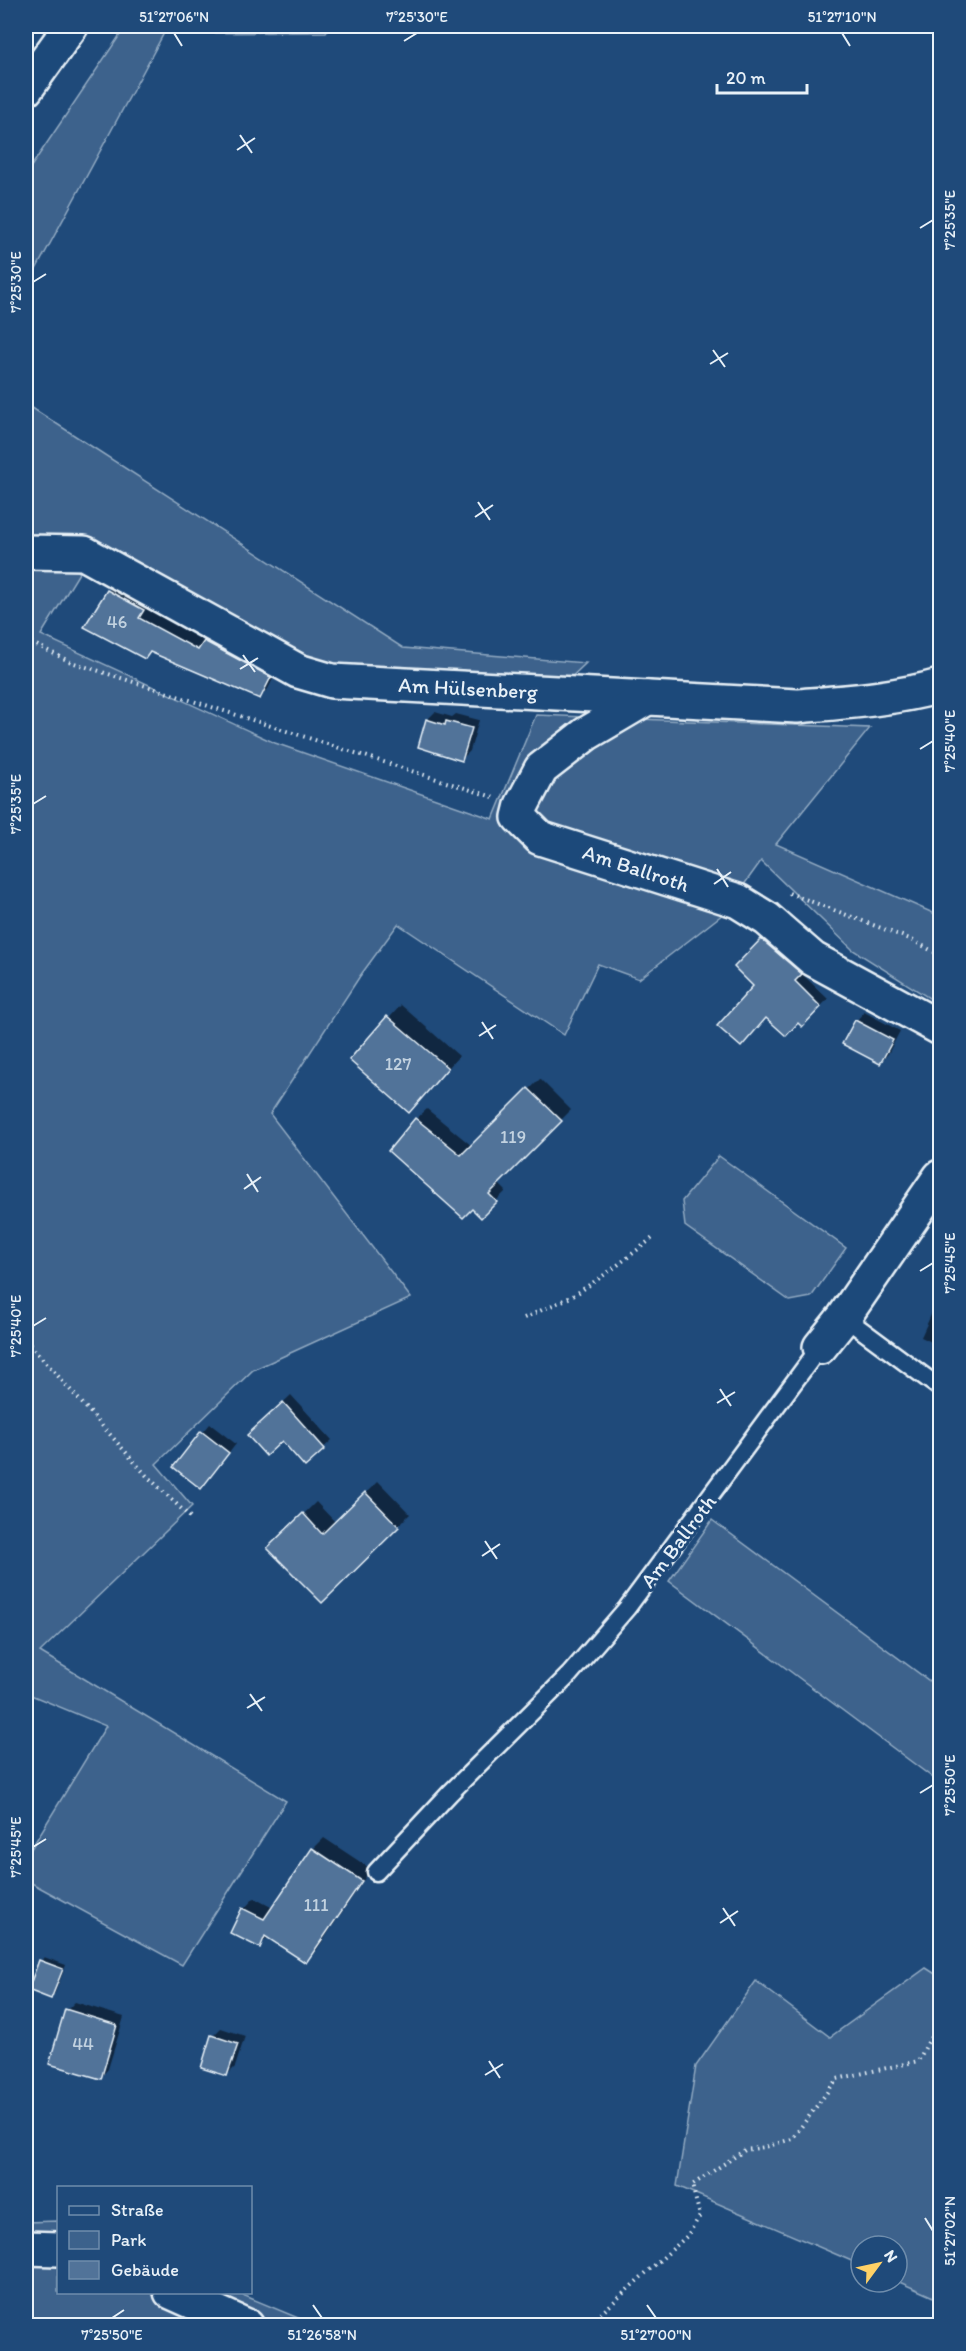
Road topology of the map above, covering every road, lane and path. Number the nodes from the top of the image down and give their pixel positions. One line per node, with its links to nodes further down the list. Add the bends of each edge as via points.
1 (71, 26): 2 (main road)
2 (26, 88)
3 (26, 552): 6 (main road, Am Hülsenberg, via 84,552 298,671 332,681)
4 (26, 640): 7 (path, via 72,662)
5 (940, 686): 6 (main road, Am Hülsenberg, via 797,706)
6 (647, 698): 7 (main road, via 586,734 541,769)
7 (522, 805): 8 (main road, Am Ballroth, via 519,817 540,838 738,901 767,919 813,960)
8 (940, 1028)
9 (940, 1177): 11 (main road, Am Ballroth)
10 (654, 1238): 12 (path, via 573,1296)
11 (844, 1317): 14 (main road, Am Ballroth); 15 (lane)
12 (524, 1318)
13 (26, 1340): 16 (path, via 146,1475)
14 (820, 1347): 17 (lane, Am Ballroth, via 627,1608 569,1675)
15 (940, 1388)
16 (190, 1517)
17 (376, 1872)
18 (940, 2020): 23 (path, via 918,2061 837,2079 792,2139 745,2150 692,2185 700,2216 687,2236)
19 (26, 2248): 20 (main road)
20 (57, 2249)
21 (176, 2294): 22 (main road)
22 (247, 2325)
23 (587, 2325)

